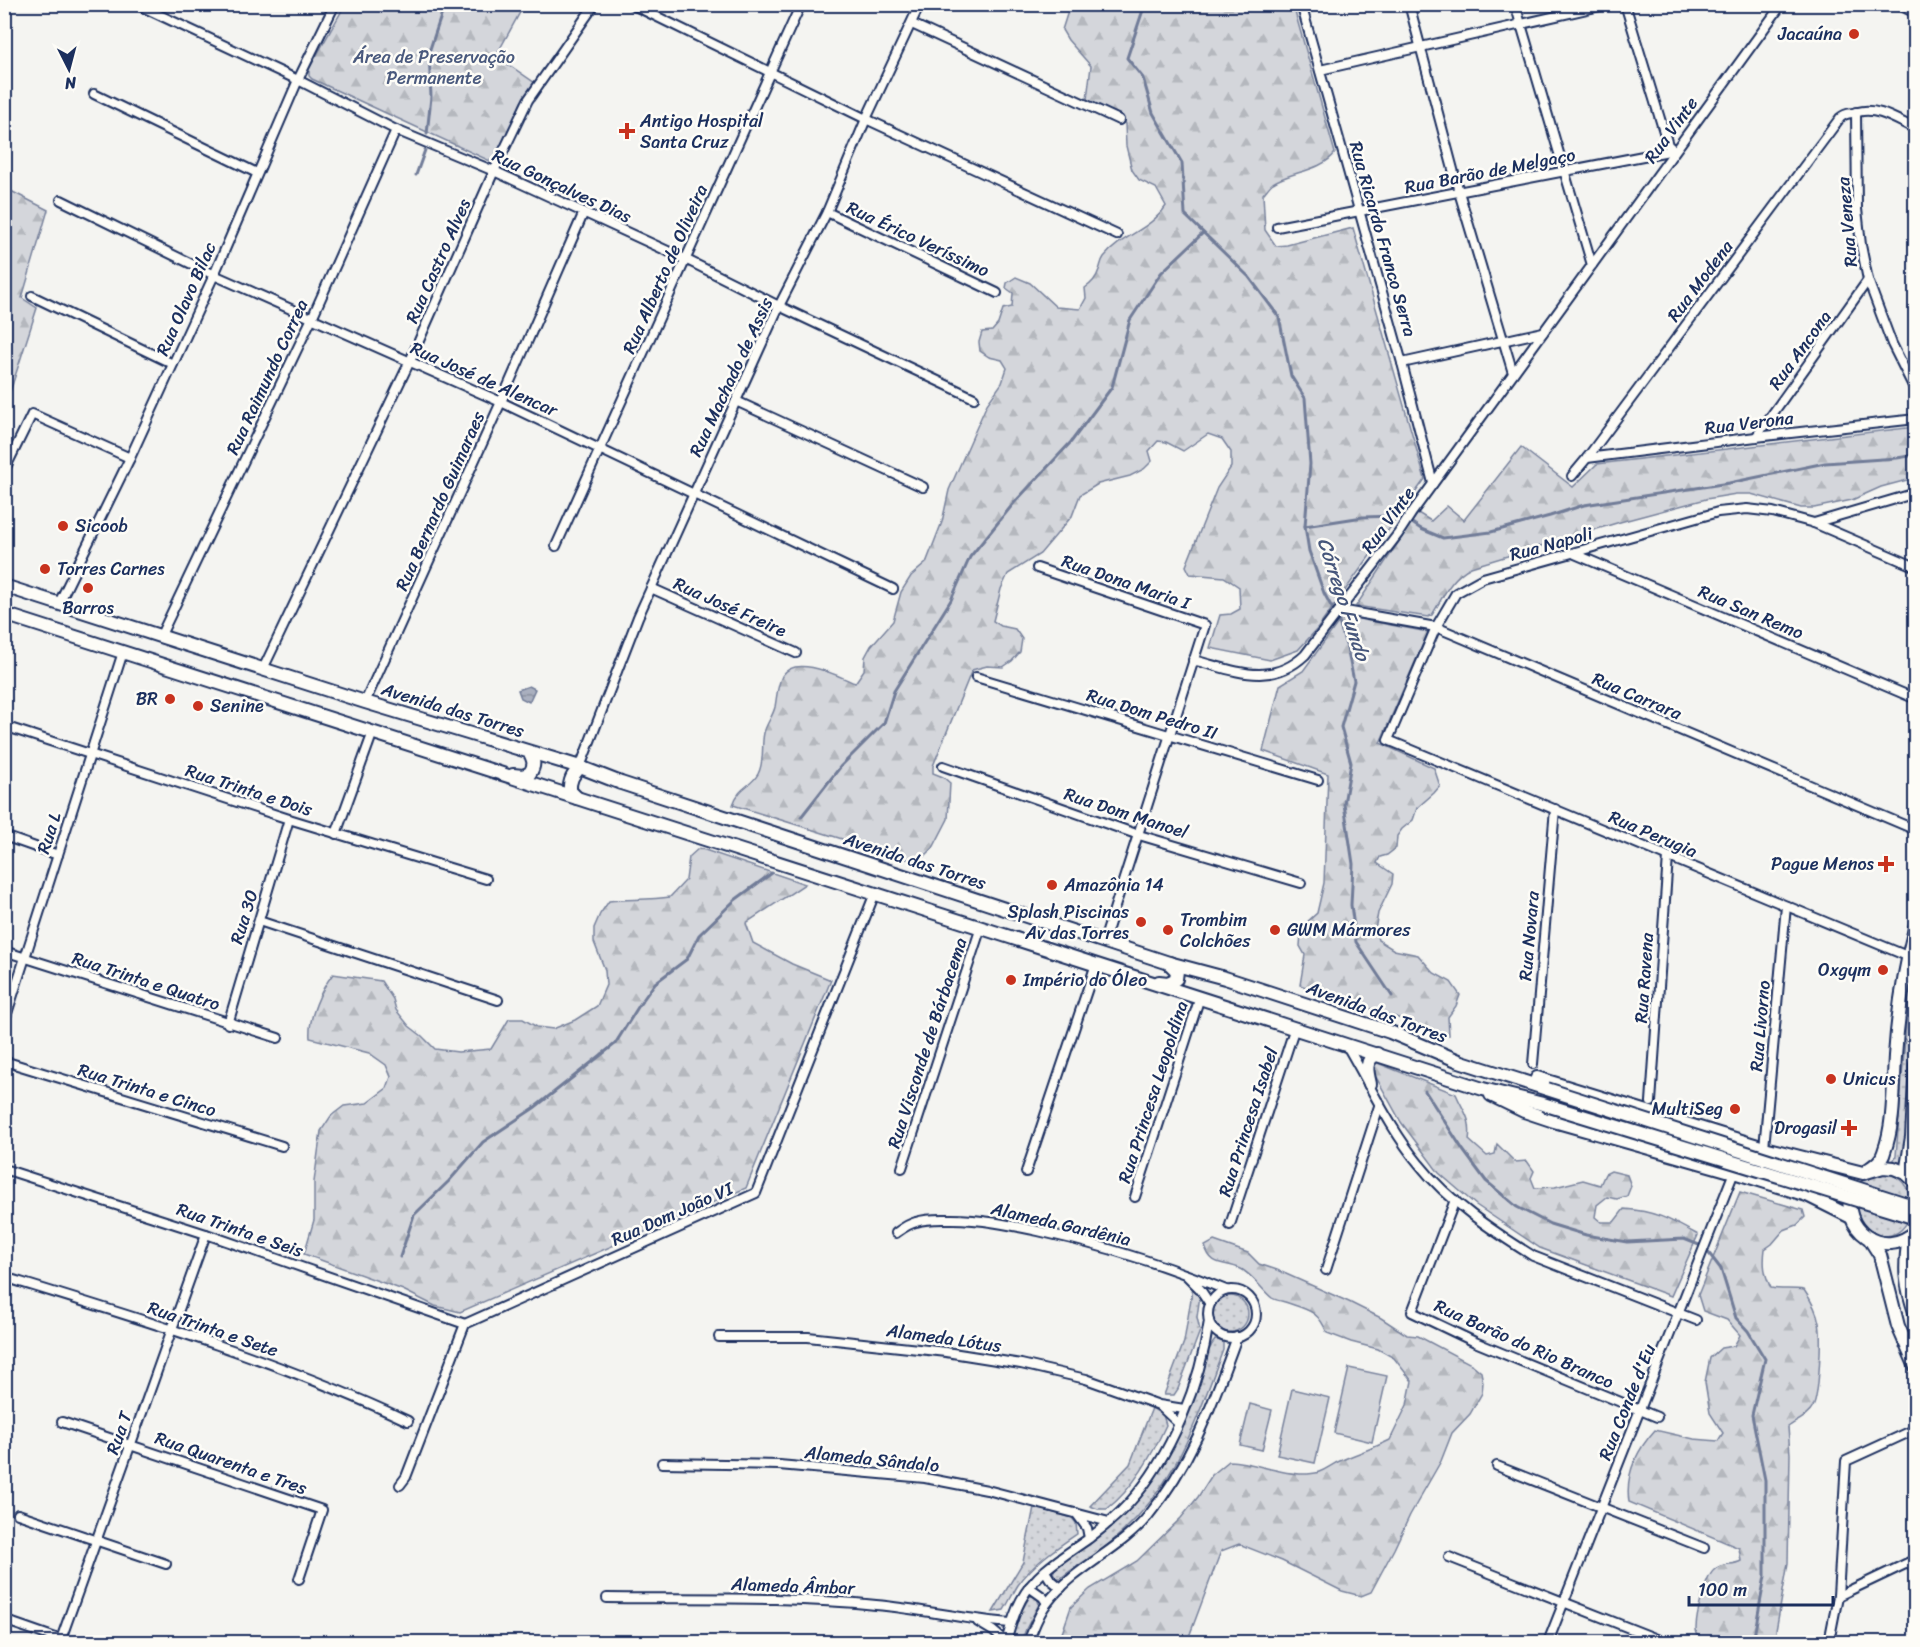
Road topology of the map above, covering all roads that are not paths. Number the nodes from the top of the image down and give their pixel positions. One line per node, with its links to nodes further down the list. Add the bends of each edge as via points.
1 (136, 4): 20 (street, Rua Gonçalves Dias)
2 (335, 4): 20 (street, Rua Olavo Bilac)
3 (595, 4): 28 (street, Rua Castro Alves, via 528,100)
4 (631, 4): 19 (street)
5 (801, 4): 19 (street, Rua Alberto de Oliveira)
6 (920, 4): 15 (street, Rua Machado de Assis)
7 (1301, 4): 18 (street, Rua Ricardo Franco Serra)
8 (1409, 4): 17 (street)
9 (1515, 4): 16 (street)
10 (1609, 4): 16 (street)
11 (1626, 4): 27 (street, via 1668,145)
12 (1782, 4): 27 (street, Rua Vinte)
13 (1902, 4): 14 (main road)
14 (1916, 11)
15 (912, 24): 23 (street, Rua Machado de Assis); 24 (street)
16 (1521, 24): 17 (street); 29 (street)
17 (1421, 47): 18 (street); 31 (street)
18 (1320, 70): 33 (street, Rua Ricardo Franco Serra)
19 (770, 72): 23 (street); 38 (street, Rua Alberto de Oliveira)
20 (298, 80): 26 (street, Rua Gonçalves Dias); 30 (street, Rua Olavo Bilac)
21 (94, 94): 30 (street)
22 (1857, 112): 25 (street, via 1876,111); 41 (street, Rua Veneza, via 1857,209); 60 (street, Rua Modena, via 1840,118)
23 (866, 119): 35 (street, Rua Machado de Assis); 37 (street)
24 (1119, 120)
25 (1916, 129)
26 (396, 130): 28 (street, Rua Gonçalves Dias); 45 (street, Rua Raimundo Correa)
27 (1674, 150): 29 (street, Rua Barão de Melgaço); 39 (street, Rua Vinte)
28 (494, 171): 34 (street, Rua Gonçalves Dias); 48 (street, Rua Castro Alves)
29 (1565, 171): 31 (street, Rua Barão de Melgaço); 39 (street)
30 (257, 173): 40 (street, Rua Olavo Bilac)
31 (1459, 192): 33 (street, Rua Barão de Melgaço); 47 (street)
32 (61, 200): 40 (street, Rua José de Alencar)
33 (1358, 211): 36 (street, Rua Barão de Melgaço); 49 (street, Rua Ricardo Franco Serra)
34 (584, 212): 38 (street, Rua Gonçalves Dias); 55 (street, Rua Bernardo Guimaraes)
35 (827, 212): 42 (street, Rua Érico Veríssimo); 44 (street, Rua Machado de Assis)
36 (1277, 227)
37 (1118, 234)
38 (687, 260): 44 (street, Rua Gonçalves Dias); 58 (street, Rua Alberto de Oliveira)
39 (1592, 265): 46 (street, Rua Vinte)
40 (214, 275): 45 (street, Rua José de Alencar); 50 (street, Rua Olavo Bilac)
41 (1868, 280): 52 (street, Rua Veneza, via 1892,344); 57 (street, Rua Ancona)
42 (997, 293)
43 (32, 296): 50 (street)
44 (779, 306): 53 (street, Rua Gonçalves Dias); 54 (street, Rua Machado de Assis)
45 (312, 318): 48 (street, Rua José de Alencar); 79 (street, Rua Raimundo Correa)
46 (1543, 332): 47 (street); 51 (street, Rua Vinte)
47 (1504, 340): 49 (street); 51 (street)
48 (410, 361): 55 (street, Rua José de Alencar); 83 (street, Rua Castro Alves)
49 (1402, 363): 63 (street, Rua Ricardo Franco Serra)
50 (173, 364): 59 (street, Rua Olavo Bilac)
51 (1513, 373): 63 (street, Rua Vinte)
52 (1916, 392)
53 (975, 398)
54 (736, 401): 64 (street); 66 (street, Rua Machado de Assis)
55 (501, 402): 58 (street, Rua José de Alencar); 86 (street, Rua Bernardo Guimaraes)
56 (1916, 419): 57 (street, Rua Verona)
57 (1756, 437): 60 (street, Rua Verona)
58 (601, 449): 66 (street, Rua José de Alencar); 68 (street, Rua Alberto de Oliveira)
59 (130, 458): 61 (street, via 32,414); 75 (street, Rua Olavo Bilac)
60 (1587, 458): 62 (street, Rua Modena)
61 (4, 471)
62 (1572, 476)
63 (1433, 483): 76 (street, Rua Vinte)
64 (923, 487)
65 (1916, 493): 67 (street)
66 (694, 494): 73 (street, Rua Machado de Assis); 74 (street, Rua José de Alencar)
67 (1814, 524): 69 (street, Rua Napoli, via 1746,508 1718,512); 70 (street, Rua Napoli)
68 (556, 546)
69 (1575, 554): 78 (street, Rua Napoli, via 1483,578 1455,593); 85 (street, Rua San Remo)
70 (1916, 567)
71 (1037, 568): 82 (street, Rua Dona Maria I, via 1205,625)
72 (4, 586): 75 (main road, Avenida das Torres)
73 (651, 588): 81 (street, Rua José Freire); 94 (street, Rua Machado de Assis)
74 (893, 589)
75 (59, 603): 79 (main road, Avenida das Torres)
76 (1339, 611): 78 (street, Rua Carrara); 82 (street, Rua Vinte, via 1305,655 1286,670 1251,675)
77 (4, 614): 80 (main road, Avenida das Torres)
78 (1436, 627): 90 (street, Rua Napoli); 100 (street, Rua Carrara)
79 (161, 635): 83 (main road, Avenida das Torres)
80 (123, 652): 88 (main road, Avenida das Torres); 92 (street, Rua L)
81 (796, 653)
82 (1193, 660): 89 (street)
83 (263, 669): 86 (main road, Avenida das Torres)
84 (976, 677): 89 (street, Rua Dom Pedro II)
85 (1916, 699)
86 (365, 702): 91 (main road, Avenida das Torres)
87 (4, 726): 92 (street, Rua Trinta e Dois)
88 (373, 732): 95 (main road, Avenida das Torres); 101 (street)
89 (1170, 735): 96 (street, Rua Dom Pedro II); 102 (street)
90 (1388, 740): 98 (street, Rua Perugia)
91 (530, 753): 94 (main road, Avenida das Torres); 95 (main road, via 534,768 530,773 517,776)
92 (90, 754): 99 (street, Rua Trinta e Dois); 104 (street, Rua L)
93 (943, 766): 102 (street, Rua Dom Manoel)
94 (580, 767): 97 (main road, via 569,785); 113 (main road, Avenida das Torres)
95 (492, 770): 97 (main road, Avenida das Torres)
96 (1318, 780)
97 (578, 798): 108 (main road, Avenida das Torres)
98 (1555, 809): 105 (street, Rua Perugia); 131 (street, Rua Novara)
99 (289, 819): 101 (street, Rua Trinta e Dois); 110 (street, Rua 30)
100 (1916, 830)
101 (336, 834): 106 (street, Rua Trinta e Dois)
102 (1139, 835): 107 (street, Rua Dom Manoel); 113 (street)
103 (4, 836): 104 (street)
104 (58, 855): 116 (street, Rua L)
105 (1668, 857): 109 (street, Rua Perugia); 135 (street, Rua Ravena)
106 (486, 879)
107 (1301, 883)
108 (875, 893): 112 (main road, Avenida das Torres); 164 (street, Rua Dom João VI, via 756,1193)
109 (1786, 906): 115 (street, Rua Perugia); 138 (street, Rua Livorno)
110 (258, 921): 121 (street); 123 (street, Rua 30)
111 (1916, 924): 115 (main road)
112 (981, 927): 118 (main road, Avenida das Torres); 139 (street, Rua Visconde de Bárbacema)
113 (1104, 941): 117 (main road, Avenida das Torres)
114 (4, 951): 116 (street, Rua Trinta e Quatro)
115 (1907, 957): 143 (main road, via 1885,1150 1878,1162)
116 (25, 958): 122 (street, Rua L); 123 (street, Rua Trinta e Quatro)
117 (1169, 963): 119 (main road, via 1177,970 1173,981 1161,983); 125 (main road, Avenida das Torres)
118 (1096, 964): 119 (main road, Avenida das Torres); 141 (street)
119 (1132, 975): 120 (main road, Avenida das Torres)
120 (1200, 997): 124 (main road, Avenida das Torres); 145 (street, Rua Princesa Leopoldina)
121 (498, 1000)
122 (4, 1023)
123 (228, 1024): 126 (street, Rua Trinta e Quatro)
124 (1295, 1027): 127 (main road, Avenida das Torres); 150 (street, Rua Princesa Isabel)
125 (1390, 1032): 138 (main road); 147 (main road, Avenida das Torres, bridge, via 1459,1061)
126 (278, 1038)
127 (1345, 1044): 128 (main road, Avenida das Torres); 132 (street)
128 (1377, 1054): 132 (main road, via 1367,1062); 133 (main road, Avenida das Torres)
129 (4, 1061): 137 (street, Rua Trinta e Cinco)
130 (1916, 1064): 134 (main road)
131 (1533, 1065)
132 (1370, 1084): 136 (street)
133 (1483, 1089): 142 (main road, via 1524,1111); 148 (main road, Avenida das Torres, bridge)
134 (1914, 1094): 144 (main road)
135 (1651, 1102)
136 (1380, 1103): 146 (street, via 1420,1166); 155 (street)
137 (282, 1146)
138 (1764, 1148): 143 (main road)
139 (902, 1168)
140 (4, 1169): 152 (street, Rua Trinta e Seis)
141 (1026, 1172)
142 (1734, 1172): 149 (main road, via 1807,1195); 160 (street, Rua Conde d'Eu)
143 (1863, 1173): 144 (main road, via 1883,1167); 149 (main road, via 1849,1198)
144 (1911, 1177)
145 (1135, 1197)
146 (1455, 1200): 160 (street, via 1533,1256); 171 (street, Rua Barão do Rio Branco, via 1412,1312)
147 (1916, 1207)
148 (1916, 1218)
149 (1853, 1221): 154 (main road)
150 (1230, 1225)
151 (896, 1233): 156 (street, Alameda Gardênia, via 918,1221 991,1222 1128,1254)
152 (207, 1234): 164 (street, Rua Trinta e Seis); 165 (street, Rua T)
153 (1913, 1234): 154 (main road, via 1892,1243); 161 (main road, via 1905,1261 1905,1280)
154 (1869, 1238): 168 (main road, via 1880,1255 1898,1326)
155 (1326, 1270)
156 (1184, 1273): 158 (street, Alameda Gardênia); 159 (street, Alameda Gardênia)
157 (4, 1277): 165 (street, Rua Trinta e Sete)
158 (1226, 1290): 159 (street); 167 (street, via 1247,1294 1255,1306 1253,1327)
159 (1210, 1304): 163 (street)
160 (1678, 1313): 162 (street); 171 (street, Rua Conde d'Eu)
161 (1916, 1315)
162 (1696, 1320)
163 (1209, 1321): 167 (street, via 1221,1335); 170 (street, via 1205,1350)
164 (465, 1324): 180 (street)
165 (172, 1329): 173 (street, Rua Trinta e Sete, via 354,1396); 177 (street, Rua T)
166 (718, 1337): 169 (street, Alameda Lótus, via 808,1337 946,1352 1086,1380)
167 (1237, 1337): 194 (street, via 1206,1422 1163,1497 1126,1538)
168 (1916, 1367)
169 (1159, 1405): 170 (street, Alameda Lótus); 175 (street, Alameda Lótus)
170 (1184, 1409): 175 (street)
171 (1640, 1411): 172 (street, Rua Barão do Rio Branco); 181 (street, Rua Conde d'Eu)
172 (1657, 1417)
173 (408, 1421)
174 (62, 1422): 177 (street, Rua Quarenta e Tres)
175 (1178, 1423): 184 (street, via 1152,1473)
176 (1916, 1429): 195 (street, via 1846,1461)
177 (131, 1445): 186 (street, Rua T); 192 (street, Rua Quarenta e Tres, via 322,1510)
178 (662, 1463): 182 (street, Alameda Sândalo, via 779,1465 925,1478)
179 (1497, 1466): 181 (street)
180 (400, 1485)
181 (1602, 1507): 187 (street); 198 (street, Rua Conde d'Eu)
182 (1076, 1513): 184 (street, Alameda Sândalo); 185 (street, via 1087,1527)
183 (18, 1514): 186 (street)
184 (1109, 1522): 185 (street)
185 (1089, 1538): 191 (street)
186 (97, 1540): 190 (street); 203 (street, Rua T)
187 (1704, 1548)
188 (1449, 1557): 198 (street)
189 (1916, 1559): 195 (street)
190 (166, 1564)
191 (1045, 1571): 193 (street); 194 (street)
192 (299, 1579)
193 (1029, 1587): 197 (street); 201 (street)
194 (1061, 1588): 197 (street)
195 (1838, 1596): 207 (street)
196 (607, 1598): 200 (street, Alameda Âmbar, via 811,1600 877,1605)
197 (1047, 1603): 205 (street)
198 (1564, 1603): 202 (street); 206 (street, Rua Conde d'Eu)
199 (4, 1620): 203 (street)
200 (976, 1621): 201 (street, Alameda Âmbar); 204 (street, Alameda Âmbar)
201 (1011, 1623): 204 (street)
202 (1657, 1639)
203 (63, 1642)
204 (1006, 1642)
205 (1028, 1642)
206 (1548, 1642)
207 (1829, 1642)

